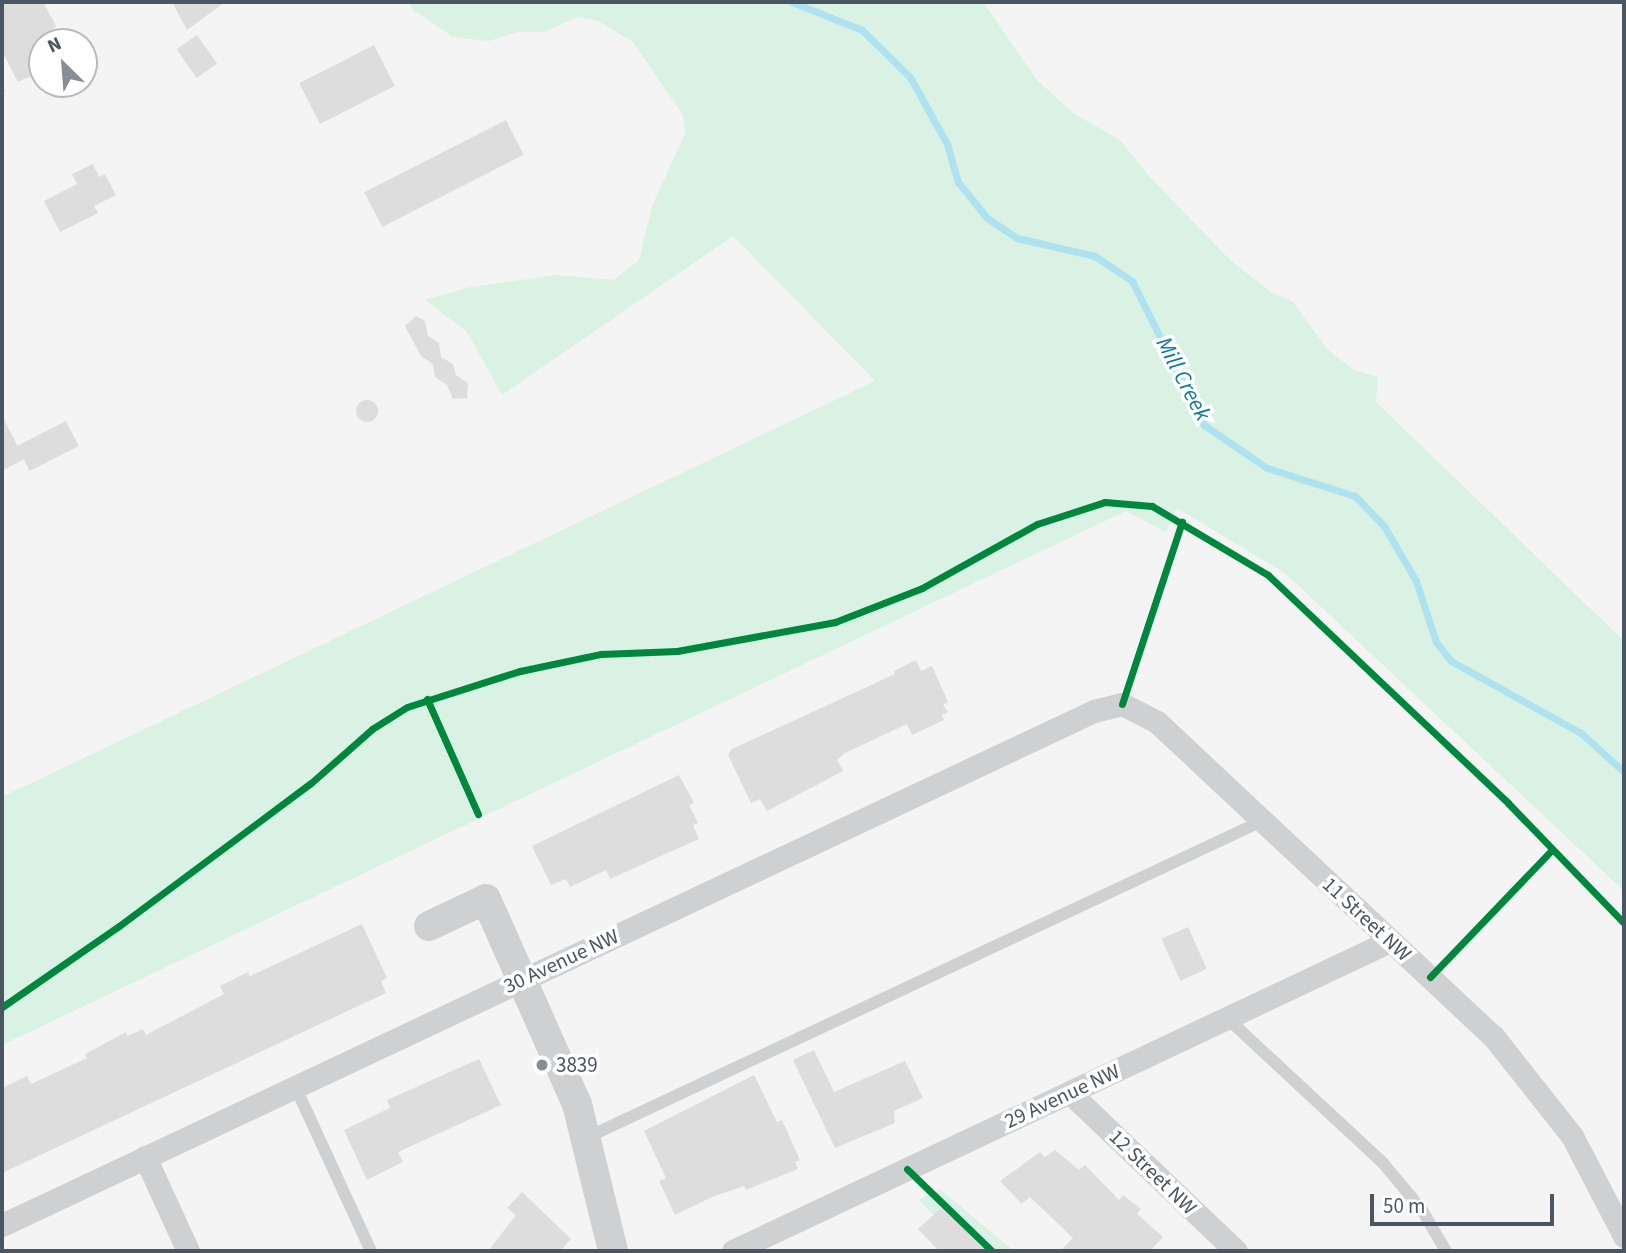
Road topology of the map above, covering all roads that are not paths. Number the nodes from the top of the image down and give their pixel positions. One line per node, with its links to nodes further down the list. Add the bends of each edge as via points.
1 (1122, 704): 2 (street, 11 Street NW, via 1157,722); 5 (street, 30 Avenue NW, via 1082,717)
2 (1264, 820): 4 (street, 11 Street NW); 9 (lane)
3 (429, 926): 5 (street, via 486,899)
4 (1390, 941): 6 (street, 29 Avenue NW); 12 (street, 11 Street NW, via 1469,1012 1523,1070 1572,1136)
5 (523, 979): 7 (street, 30 Avenue NW); 9 (street)
6 (1227, 1018): 8 (street, 29 Avenue NW); 18 (lane, via 1383,1163 1422,1210)
7 (295, 1086): 10 (street, 30 Avenue NW); 14 (lane)
8 (1070, 1093): 16 (street, 29 Avenue NW); 17 (street, 12 Street NW)
9 (588, 1137): 15 (street)
10 (145, 1157): 11 (street, 30 Avenue NW); 13 (street)
11 (2, 1225)
12 (1624, 1236)
13 (188, 1251)
14 (371, 1251)
15 (613, 1251)
16 (733, 1251)
17 (1236, 1251)
18 (1446, 1251)

